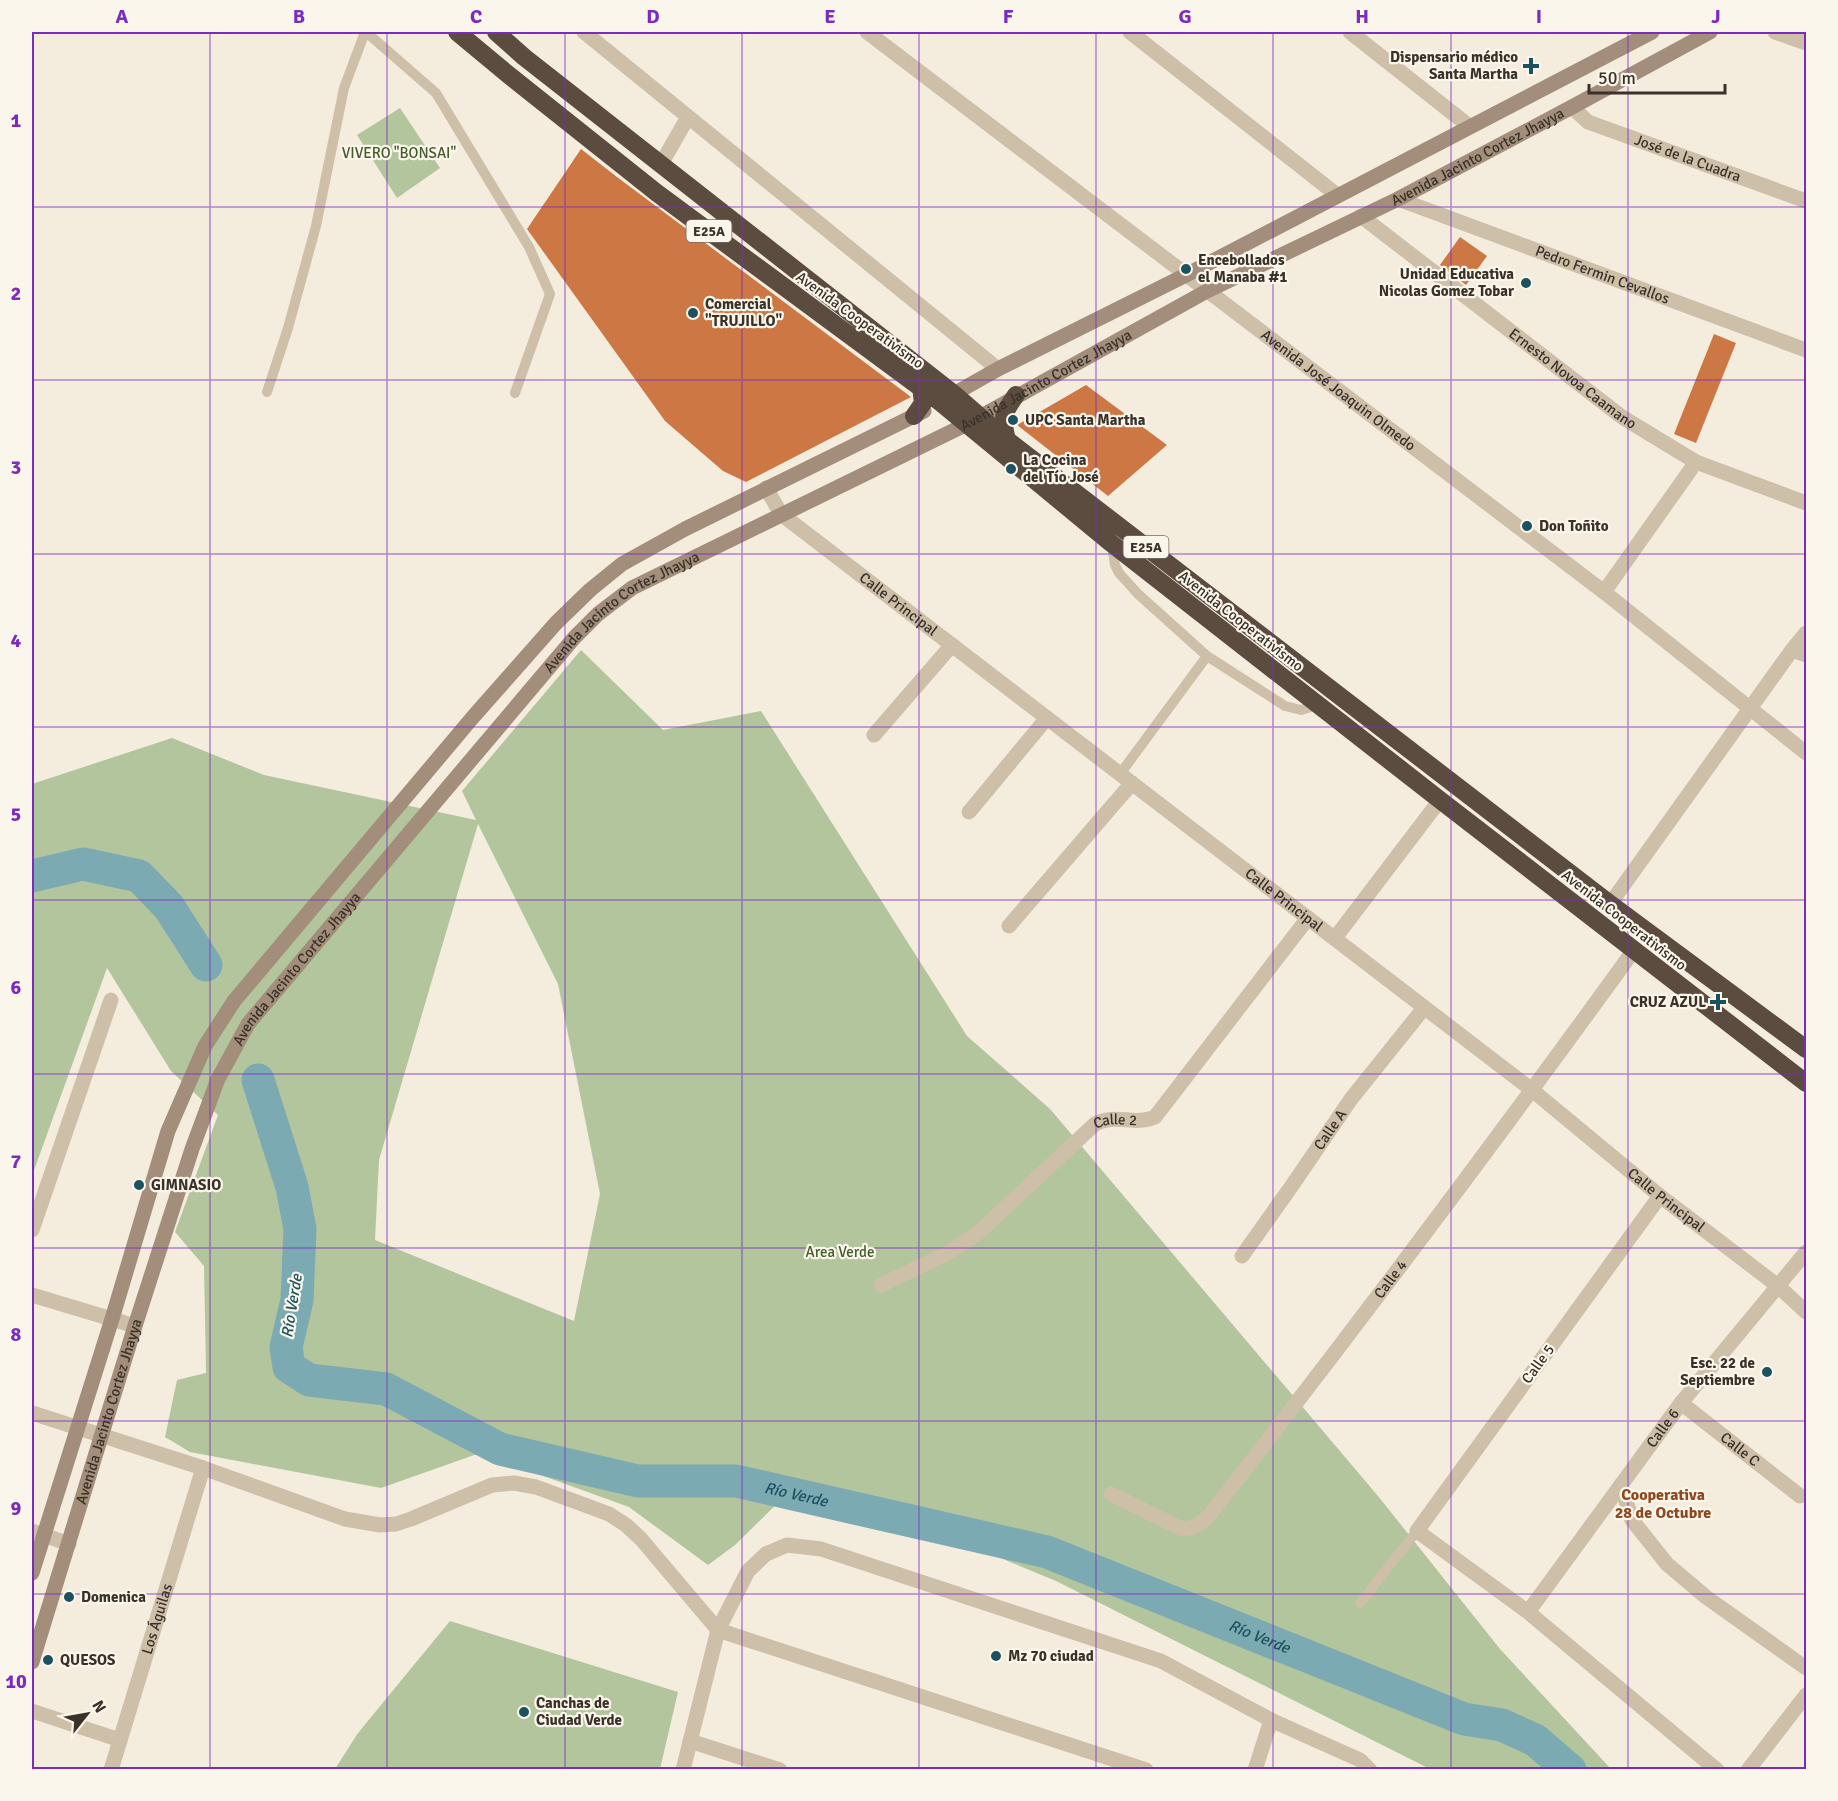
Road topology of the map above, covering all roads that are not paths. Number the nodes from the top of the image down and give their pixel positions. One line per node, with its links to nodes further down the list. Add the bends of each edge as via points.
1 (365, 32): 25 (lane, via 344,88 316,226); 26 (lane, via 436,93 529,247 550,294)
2 (457, 32): 24 (highway, Avenida Cooperativismo / E25A, via 657,193)
3 (496, 32): 15 (highway, Avenida Cooperativismo / E25A)
4 (584, 32): 13 (street)
5 (867, 32): 20 (street, Avenida José Joaquin Olmedo)
6 (1130, 32): 16 (street)
7 (1350, 32): 14 (street)
8 (1652, 32): 14 (street, Avenida Jacinto Cortez Jhayya)
9 (1710, 32): 12 (street, Avenida Jacinto Cortez Jhayya)
10 (1775, 32): 11 (street)
11 (1806, 43)
12 (1572, 107): 17 (street, Avenida Jacinto Cortez Jhayya); 18 (street, José de la Cuadra, via 1588,122)
13 (688, 117): 15 (street); 23 (street)
14 (1469, 126): 16 (street, Avenida Jacinto Cortez Jhayya)
15 (661, 164): 28 (highway, Avenida Cooperativismo / E25A)
16 (1337, 195): 20 (street, Avenida Jacinto Cortez Jhayya)
17 (1398, 199): 19 (street, Avenida Jacinto Cortez Jhayya); 22 (street, Pedro Fermin Cevallos)
18 (1806, 201)
19 (1361, 216): 21 (street, Avenida Jacinto Cortez Jhayya); 32 (street, Ernesto Novoa Caamano, via 1612,410)
20 (1186, 274): 21 (street, Avenida José Joaquin Olmedo); 23 (street, Avenida Jacinto Cortez Jhayya)
21 (1207, 291): 27 (street, Avenida Jacinto Cortez Jhayya); 37 (street, Avenida José Joaquin Olmedo)
22 (1806, 350)
23 (998, 369): 28 (street, Avenida Jacinto Cortez Jhayya)
24 (921, 387): 28 (highway, Avenida Cooperativismo / E25A); 29 (highway, via 923,403)
25 (267, 392)
26 (515, 393)
27 (1016, 395): 30 (street, Avenida Jacinto Cortez Jhayya); 31 (highway, via 1004,411)
28 (947, 398): 29 (street, Avenida Jacinto Cortez Jhayya); 30 (highway, Avenida Cooperativismo / E25A)
29 (914, 416): 33 (street, Avenida Jacinto Cortez Jhayya)
30 (973, 420): 31 (highway, Avenida Cooperativismo / E25A); 35 (street, Avenida Jacinto Cortez Jhayya); 36 (highway, Avenida Cooperativismo / E25A)
31 (1007, 440): 50 (highway, Avenida Cooperativismo / E25A)
32 (1696, 462): 34 (street, Ernesto Novoa Caamano); 37 (street)
33 (766, 488): 35 (street, Calle Principal); 68 (street, Avenida Jacinto Cortez Jhayya, via 622,564 590,590 473,717 234,1001 205,1046 168,1131)
34 (1806, 503)
35 (781, 514): 39 (street, Calle Principal); 69 (street, Avenida Jacinto Cortez Jhayya, via 632,588 598,614 248,1024 218,1079)
36 (1111, 543): 41 (lane, via 1119,573); 42 (highway, Avenida Cooperativismo / E25A)
37 (1604, 592): 43 (street, Avenida José Joaquin Olmedo)
38 (1806, 633): 40 (street)
39 (952, 645): 44 (street, Calle Principal); 45 (street)
40 (1799, 653): 43 (street)
41 (1208, 656): 42 (lane, via 1285,706 1301,710); 47 (lane)
42 (1322, 707): 48 (highway, Avenida Cooperativismo / E25A)
43 (1750, 710): 46 (street, Avenida José Joaquin Olmedo); 50 (street)
44 (1047, 718): 47 (street, Calle Principal); 49 (street)
45 (874, 735)
46 (1806, 753)
47 (1126, 779): 51 (street, Calle Principal); 52 (street)
48 (1440, 800): 53 (street); 54 (highway, Avenida Cooperativismo / E25A)
49 (969, 812)
50 (1610, 904): 57 (highway, Avenida Cooperativismo / E25A)
51 (1308, 918): 53 (street, Calle Principal); 64 (street, Calle 2, via 1155,1117 1140,1121 1111,1118 1095,1124 978,1233 948,1253)
52 (1009, 926)
53 (1335, 939): 56 (street, Calle Principal)
54 (1634, 950): 58 (highway, Avenida Cooperativismo / E25A); 59 (street, Calle 4)
55 (111, 1000): 61 (street)
56 (1424, 1008): 59 (street, Calle Principal); 63 (street, Calle A, via 1350,1099)
57 (1806, 1049)
58 (1806, 1083)
59 (1532, 1090): 60 (street, Calle Principal); 76 (street, Calle 4, via 1202,1522 1180,1528)
60 (1660, 1196): 65 (street, Calle Principal); 78 (street, Calle 5)
61 (32, 1230)
62 (1806, 1252): 65 (street, Calle 6)
63 (1242, 1256)
64 (881, 1285)
65 (1778, 1286): 67 (street, Calle Principal); 70 (street, Calle 6)
66 (32, 1295): 68 (street)
67 (1806, 1312)
68 (112, 1319): 69 (street); 72 (street, Avenida Jacinto Cortez Jhayya)
69 (135, 1326): 73 (street, Avenida Jacinto Cortez Jhayya)
70 (1681, 1403): 75 (street, Calle 6); 77 (street, Calle C)
71 (32, 1413): 72 (street)
72 (77, 1428): 73 (street); 79 (street, Avenida Jacinto Cortez Jhayya)
73 (102, 1436): 74 (street); 80 (street, Avenida Jacinto Cortez Jhayya)
74 (203, 1468): 84 (street, via 345,1518 380,1525 411,1520 492,1485 536,1487 609,1514 626,1526 648,1546); 90 (street, Los Águilas)
75 (1621, 1485): 83 (street, Calle 6); 86 (street, via 1632,1520 1667,1564 1706,1598)
76 (1111, 1494)
77 (1800, 1496)
78 (1417, 1531): 82 (lane); 83 (street)
79 (38, 1533): 80 (street); 81 (street, Avenida Jacinto Cortez Jhayya)
80 (69, 1544): 85 (street, Avenida Jacinto Cortez Jhayya)
81 (32, 1573)
82 (1360, 1603)
83 (1528, 1612): 98 (street)
84 (718, 1630): 89 (street, via 748,1571 766,1554 787,1545 821,1550 1161,1661); 91 (street); 95 (street)
85 (32, 1662)
86 (1806, 1668)
87 (1806, 1695): 99 (street)
88 (32, 1711): 90 (street)
89 (1271, 1720): 96 (street); 97 (street, via 1360,1760)
90 (120, 1740): 92 (street, Los Águilas)
91 (690, 1741): 93 (street); 94 (street)
92 (111, 1770)
93 (683, 1770)
94 (780, 1770)
95 (1146, 1770)
96 (1255, 1770)
97 (1370, 1770)
98 (1717, 1770)
99 (1748, 1770)

